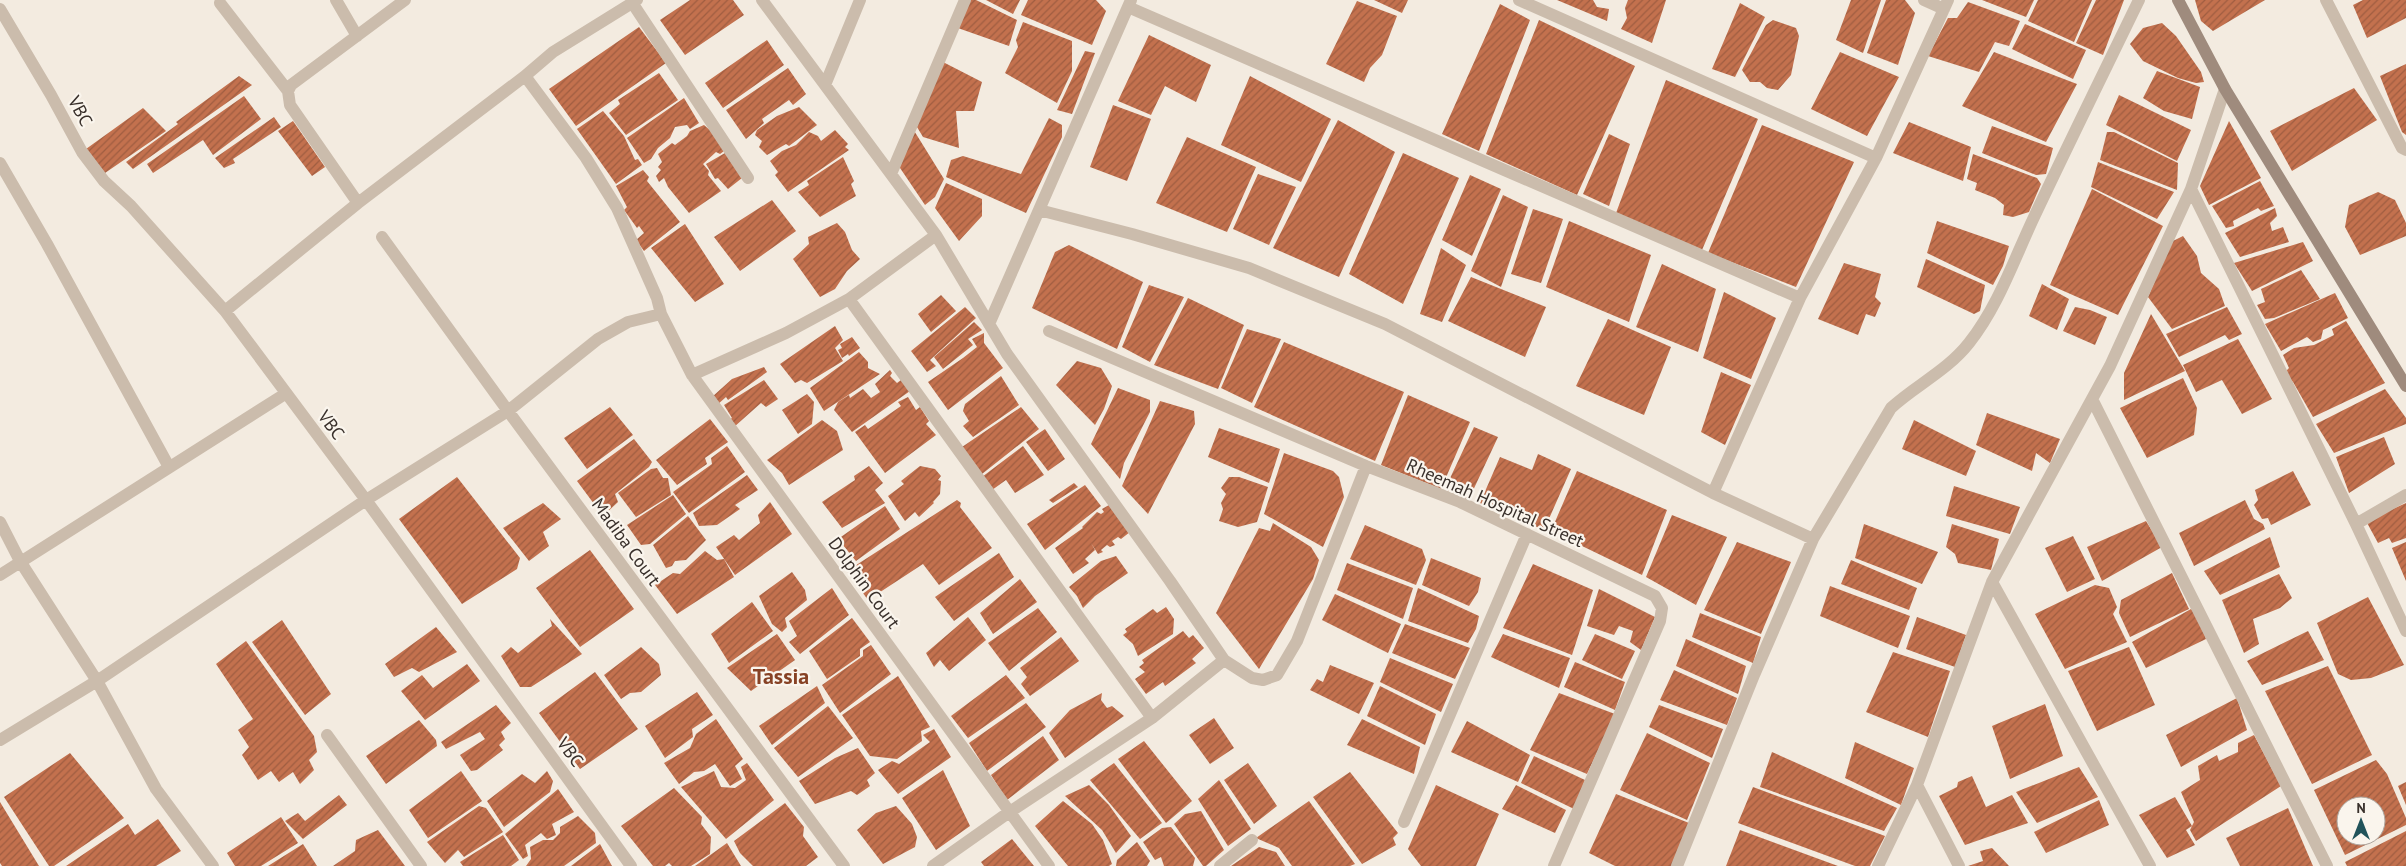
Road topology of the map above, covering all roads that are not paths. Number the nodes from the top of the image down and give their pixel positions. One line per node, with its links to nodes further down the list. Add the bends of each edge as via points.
1 (336, 0): 16 (street)
2 (405, 0): 16 (street)
3 (762, 0): 18 (street)
4 (860, 0): 18 (street)
5 (965, 0): 24 (street)
6 (1519, 0): 22 (street)
7 (1924, 0): 14 (street)
8 (2139, 0): 50 (street, via 1994,306 1958,356 1890,408)
9 (2178, 0): 19 (street)
10 (2326, 0): 21 (street, via 2402,148)
11 (635, 2): 17 (street, via 553,52); 25 (street)
12 (220, 3): 20 (street)
13 (1130, 3): 28 (street); 31 (street)
14 (1946, 5): 22 (street)
15 (0, 9): 33 (street, VBC, via 82,152)
16 (357, 36): 20 (street, via 291,85)
17 (525, 76): 27 (street); 34 (street, Dolphin Court, via 586,158 617,208)
18 (825, 85): 24 (street)
19 (2225, 89): 26 (street); 38 (street)
20 (288, 91): 27 (street, via 290,105)
21 (2406, 150)
22 (1876, 158): 31 (street)
23 (0, 163): 43 (street)
24 (891, 174): 29 (street)
25 (748, 178)
26 (2191, 189): 40 (street); 48 (street)
27 (358, 203): 33 (street)
28 (1039, 210): 35 (street); 44 (street, via 1250,268 1385,324)
29 (936, 235): 32 (street); 35 (street)
30 (382, 237): 41 (street, Madiba Court)
31 (1800, 298): 44 (street)
32 (849, 299): 37 (street, via 786,333); 57 (street)
33 (225, 311): 39 (street, VBC)
34 (661, 314): 37 (street, Dolphin Court); 41 (street, via 628,322 598,338)
35 (989, 324): 55 (street)
36 (1049, 330): 42 (street, Rheemah Hospital Street)
37 (692, 375): 61 (street, Dolphin Court)
38 (2406, 386)
39 (285, 394): 43 (street); 46 (street, VBC)
40 (2092, 399): 53 (street); 76 (street)
41 (508, 411): 46 (street); 67 (street, Madiba Court)
42 (1366, 466): 49 (street, Rheemah Hospital Street, via 1460,502); 55 (street, via 1297,641 1278,675 1262,680 1252,678)
43 (169, 467): 51 (street)
44 (1713, 493): 50 (street)
45 (2406, 495): 48 (street)
46 (366, 500): 56 (street); 66 (street, VBC)
47 (0, 522): 51 (street)
48 (2356, 524): 54 (street)
49 (1527, 534): 62 (street); 71 (street, Rheemah Hospital Street, via 1651,593 1662,608 1660,621)
50 (1813, 538): 72 (street)
51 (20, 561): 52 (street); 56 (street)
52 (0, 575)
53 (1992, 582): 60 (street); 75 (street)
54 (2406, 631)
55 (1224, 660): 57 (street)
56 (98, 681): 59 (street); 64 (street, via 156,788)
57 (1152, 718): 61 (street)
58 (327, 736): 65 (street)
59 (0, 740)
60 (1917, 785): 73 (street); 74 (street)
61 (1008, 812): 68 (street); 69 (street, Dolphin Court)
62 (1404, 822)
63 (1252, 840): 70 (street)
64 (213, 866)
65 (421, 866)
66 (631, 866)
67 (844, 866)
68 (933, 866)
69 (1049, 866)
70 (1220, 866)
71 (1554, 866)
72 (1677, 866)
73 (1878, 866)
74 (1959, 866)
75 (2150, 866)
76 (2327, 866)

